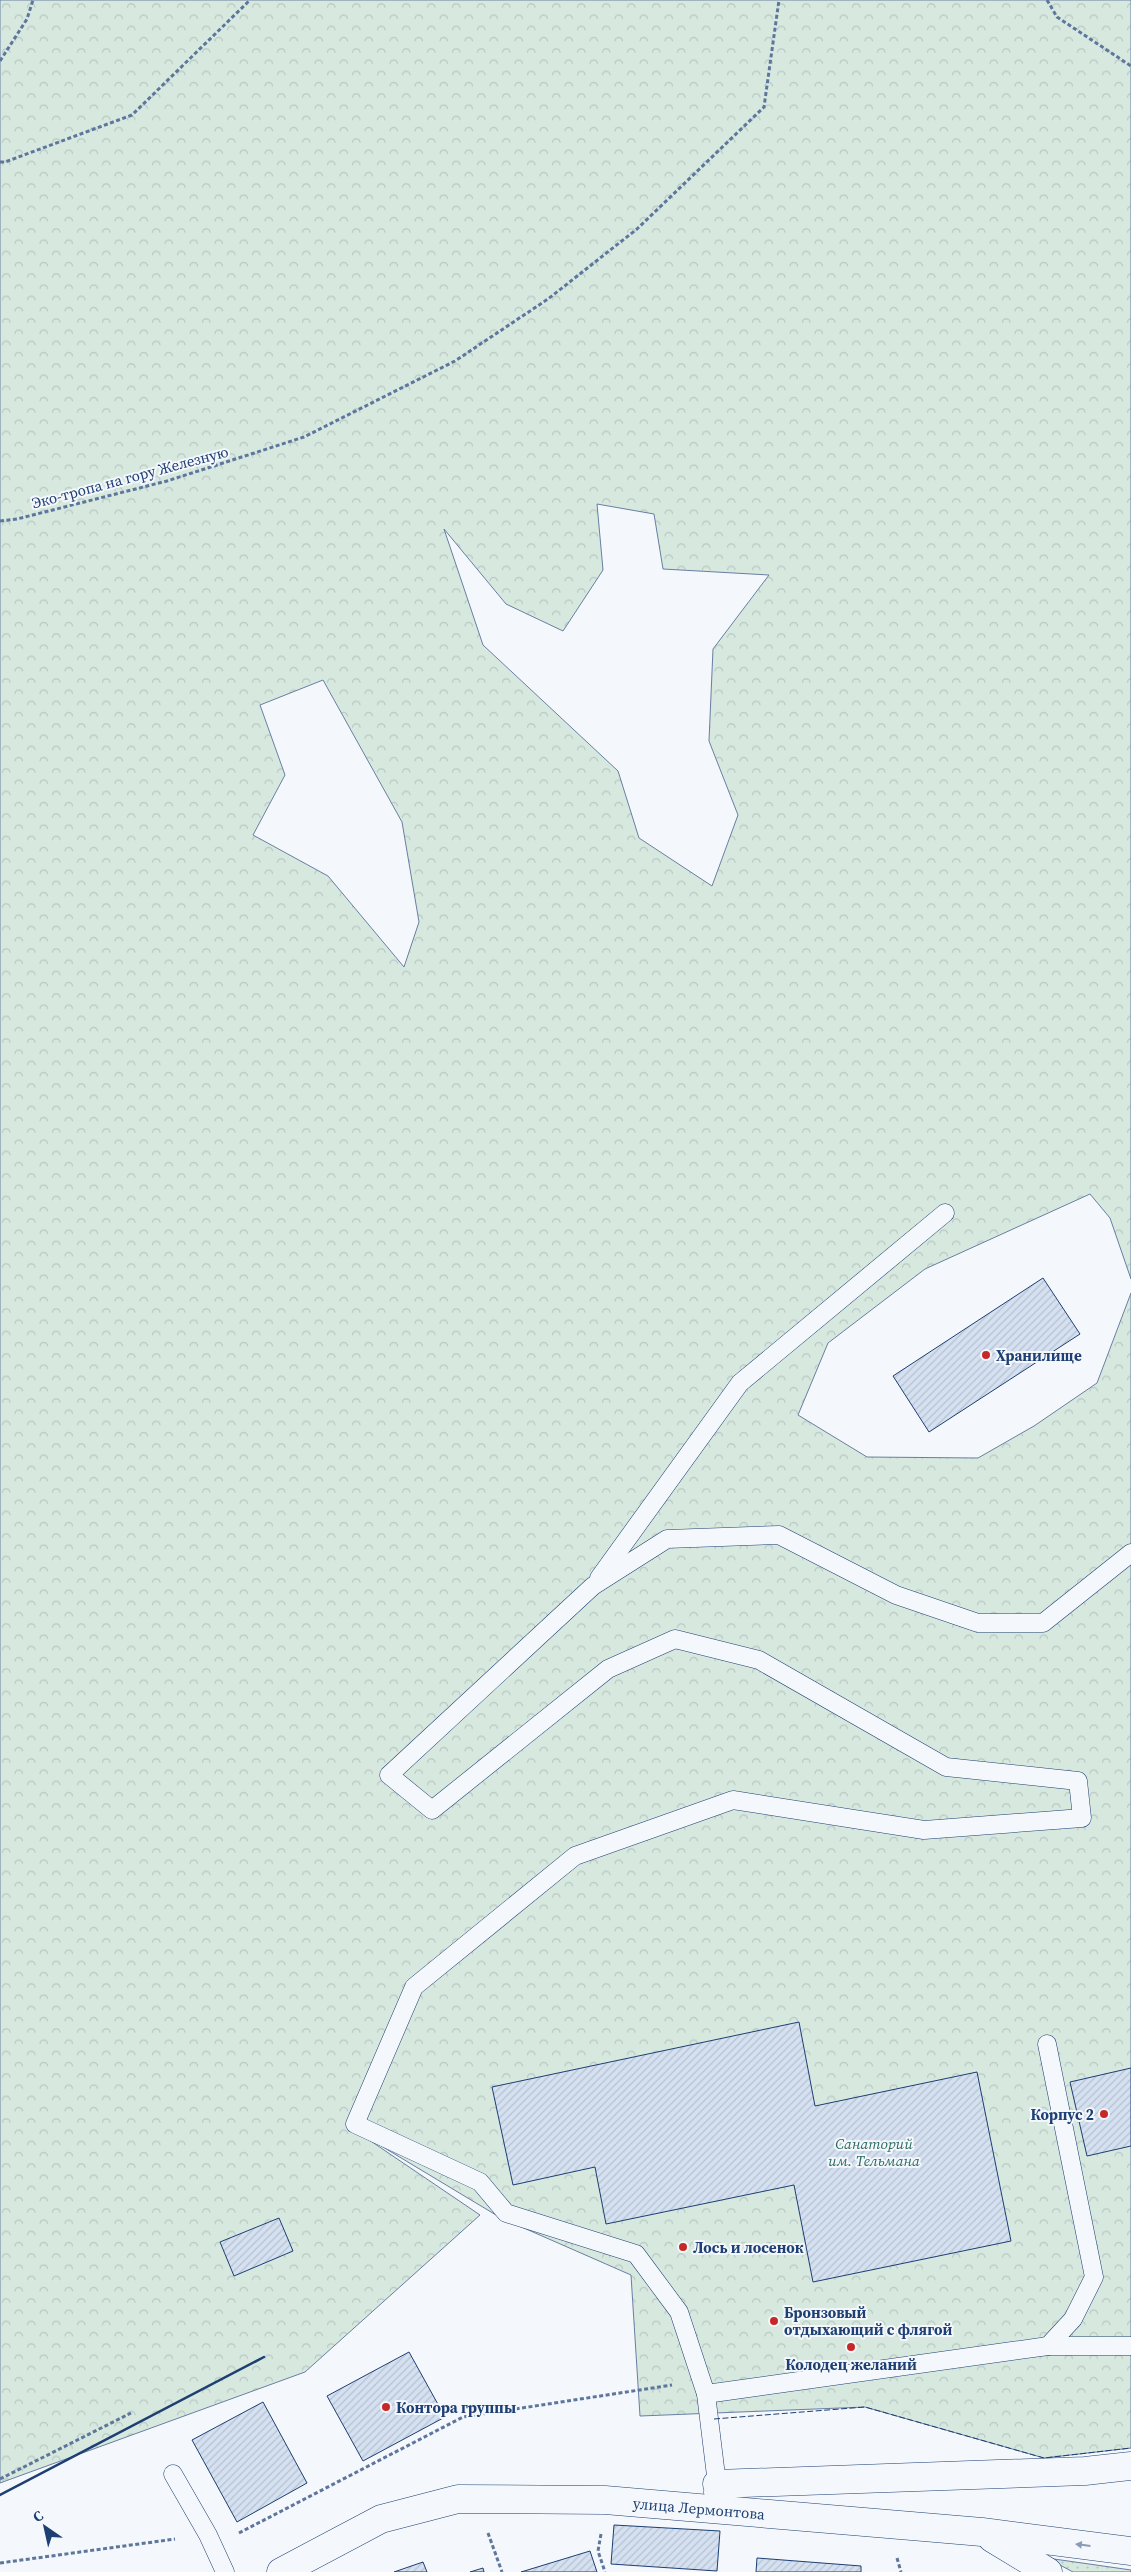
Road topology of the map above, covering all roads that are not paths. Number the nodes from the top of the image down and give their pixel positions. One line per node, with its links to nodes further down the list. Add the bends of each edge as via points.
1 (945, 1213): 3 (lane, via 740,1383)
2 (1131, 1553): 3 (lane, via 1042,1623 978,1623 896,1595 779,1535 668,1539)
3 (593, 1586): 7 (lane, via 389,1775 432,1810 608,1668 675,1639 759,1660 946,1767 1078,1781 1082,1818 924,1830 733,1800 575,1856 414,1987 355,2124 480,2182 506,2213 636,2254 679,2312)
4 (1048, 2044): 5 (lane, via 1094,2277 1072,2319)
5 (1048, 2346): 6 (lane); 7 (lane)
6 (1131, 2346)
7 (704, 2387): 10 (lane)
8 (1131, 2466): 10 (street, via 1085,2471)
9 (173, 2474): 14 (lane, via 211,2540)
10 (717, 2484): 11 (lane)
11 (705, 2510): 12 (street, улица Лермонтова); 15 (street, улица Лермонтова, via 605,2500 458,2499 381,2519)
12 (982, 2532): 13 (street, улица Лермонтова, one-way to 12); 16 (street)
13 (1131, 2551)
14 (225, 2572)
15 (281, 2572)
16 (1048, 2572)

